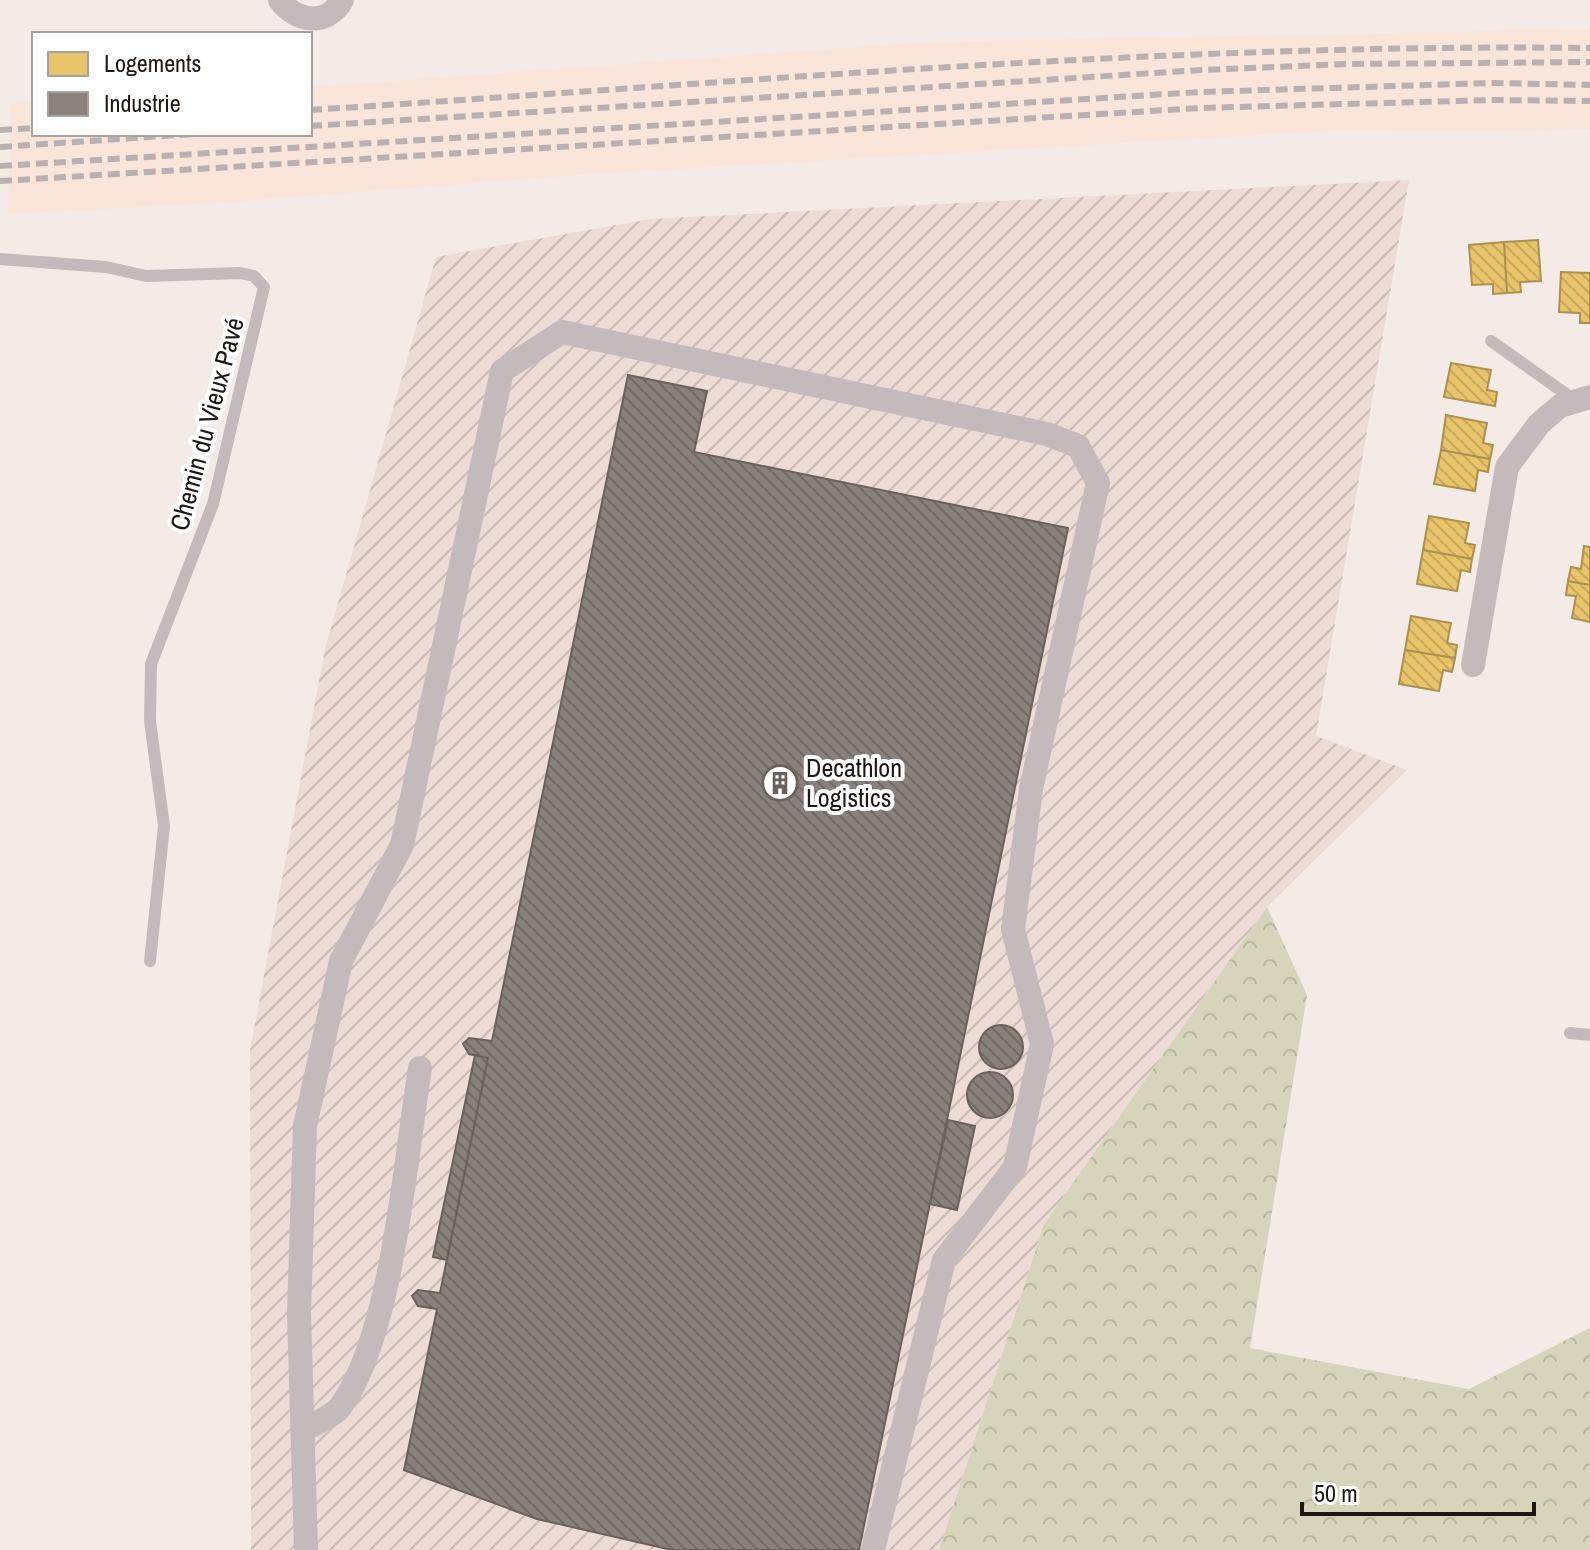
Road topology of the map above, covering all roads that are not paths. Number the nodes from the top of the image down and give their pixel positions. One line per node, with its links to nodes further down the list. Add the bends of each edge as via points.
1 (280, 0): 2 (street, via 288,11 313,20 326,16)
2 (342, 0)
3 (0, 259): 7 (lane, Chemin du Vieux Pavé, via 106,267 146,276 240,273 263,283 213,504 151,664 150,721 164,826)
4 (1491, 341): 5 (lane)
5 (1582, 398): 6 (street, via 1539,424 1507,467)
6 (1473, 665)
7 (150, 961)
8 (1570, 1033): 9 (lane)
9 (1590, 1035)
10 (420, 1068): 11 (street, via 386,1286 365,1361 339,1409)
11 (305, 1429): 12 (street); 13 (street, via 299,1313 305,1126 341,961 402,845 502,371 562,332 1047,434 1078,446 1098,483 1031,789 1013,929 1042,1044 1015,1167 944,1260)
12 (306, 1550)
13 (873, 1550)

